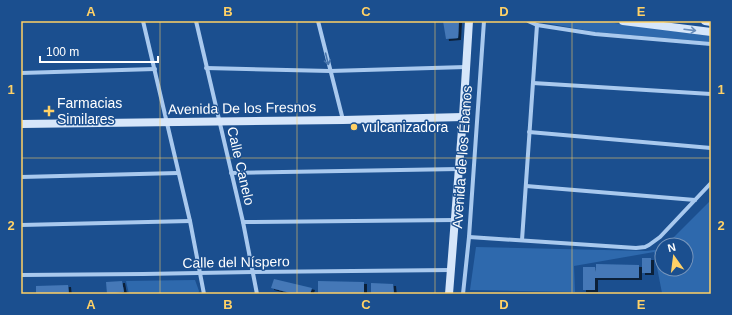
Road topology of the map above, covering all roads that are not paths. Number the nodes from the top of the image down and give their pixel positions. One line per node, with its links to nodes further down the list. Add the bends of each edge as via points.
1 (142, 21): 15 (street)
2 (196, 21): 14 (street, Calle Canelo)
3 (318, 21): 16 (street, one-way to 16)
4 (469, 21): 13 (street, Avenida de los Ébanos)
5 (484, 21): 38 (street, Avenida de los Ébanos)
6 (528, 21): 10 (street)
7 (623, 21): 11 (street, one-way to 11)
8 (705, 21): 9 (street)
9 (711, 22)
10 (537, 25): 12 (street, via 594,34); 18 (street)
11 (711, 32)
12 (711, 44)
13 (466, 67): 16 (street); 20 (street, Avenida de los Ébanos)
14 (206, 68): 16 (street); 22 (street, Calle Canelo)
15 (155, 69): 17 (street); 23 (street)
16 (330, 71): 21 (street)
17 (21, 73)
18 (533, 82): 19 (street); 25 (street)
19 (711, 94)
20 (463, 117): 21 (street, Avenida De los Fresnos); 27 (street, Avenida de los Ébanos)
21 (343, 120): 22 (street, Avenida De los Fresnos)
22 (218, 121): 23 (street, Avenida De los Fresnos); 28 (street, Calle Canelo)
23 (166, 122): 24 (street, Avenida De los Fresnos); 29 (street)
24 (21, 124)
25 (529, 132): 26 (street); 32 (street)
26 (711, 148)
27 (459, 169): 28 (street); 34 (street, Avenida de los Ébanos)
28 (231, 172): 36 (street, Calle Canelo)
29 (178, 173): 30 (street); 35 (street)
30 (21, 177)
31 (711, 183): 33 (street)
32 (526, 186): 33 (street); 39 (street)
33 (695, 200): 39 (street, via 660,237 645,247)
34 (455, 220): 36 (street); 40 (street, Avenida de los Ébanos)
35 (190, 221): 37 (street); 42 (street)
36 (243, 222): 41 (street, Calle Canelo)
37 (21, 225)
38 (469, 237): 39 (street); 47 (street, Avenida de los Ébanos)
39 (522, 240)
40 (452, 270): 41 (street, Calle del Níspero); 46 (street, Avenida de los Ébanos)
41 (253, 272): 42 (street, Calle del Níspero); 45 (street, Calle Canelo)
42 (201, 273): 43 (street, Calle del Níspero); 44 (street)
43 (21, 275)
44 (204, 294)
45 (257, 294)
46 (450, 294)
47 (463, 294)

